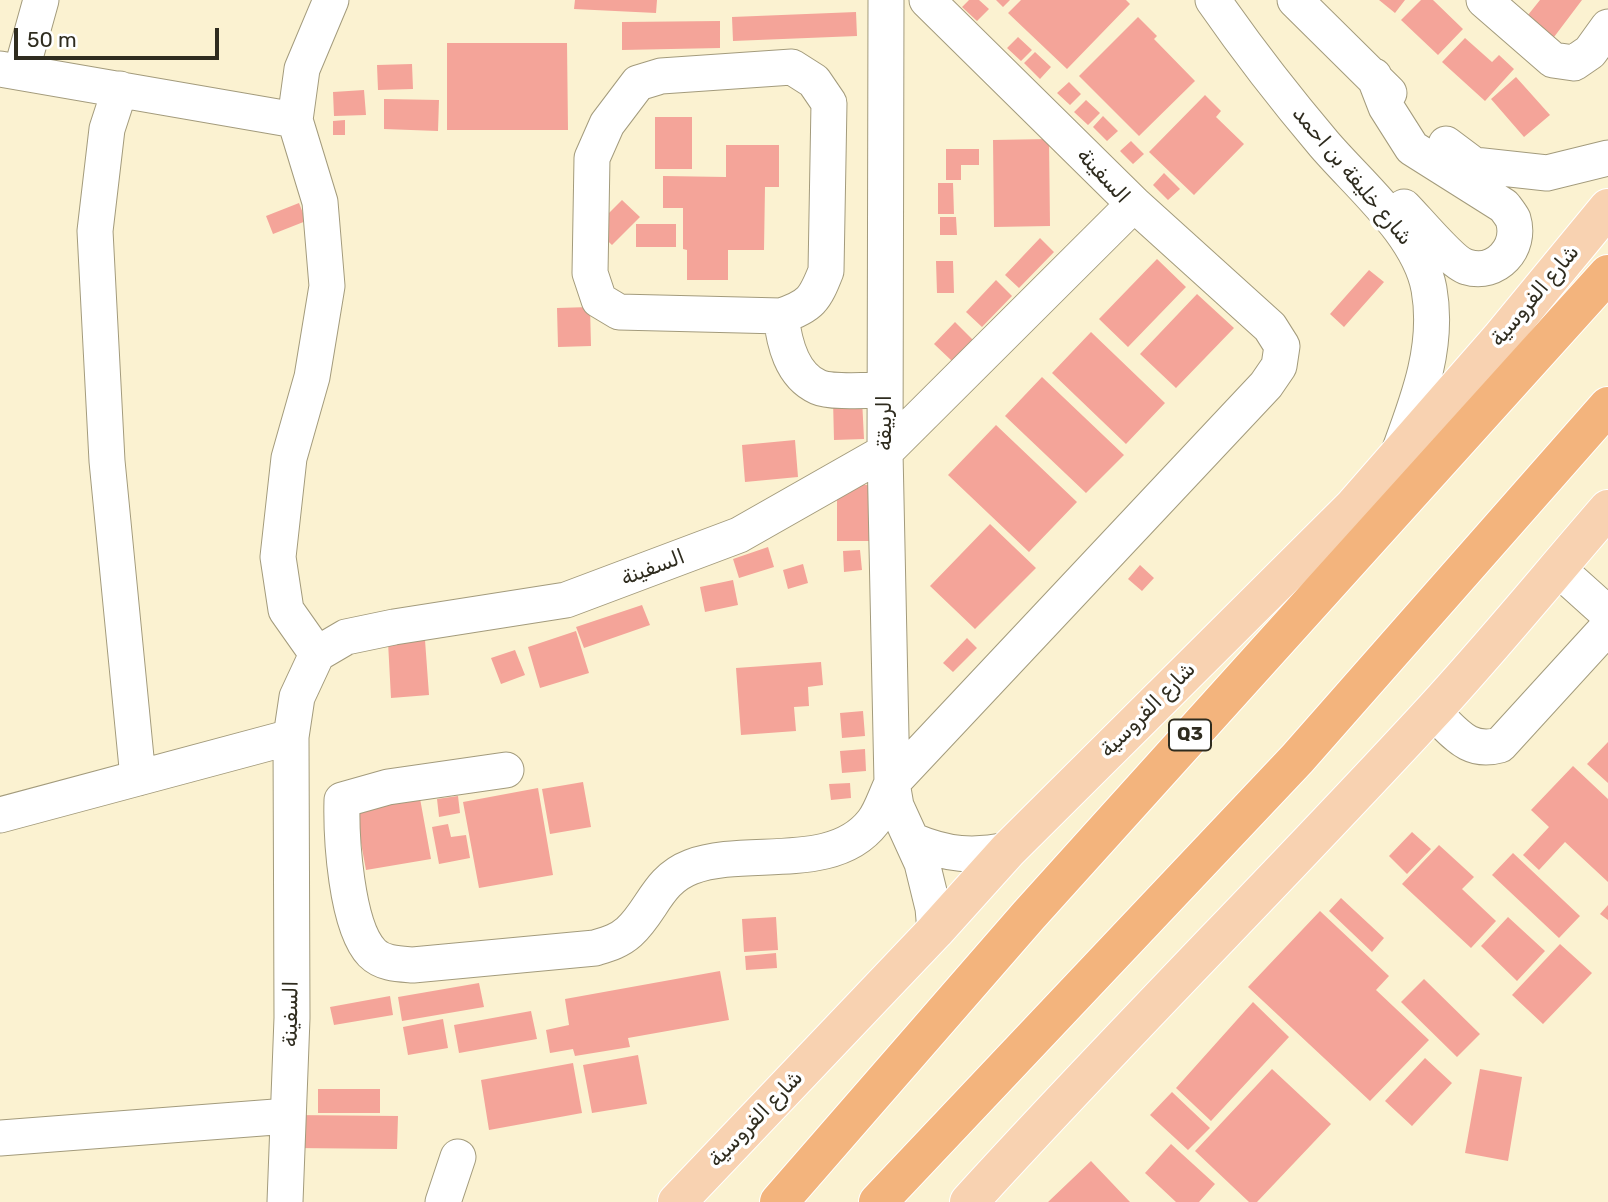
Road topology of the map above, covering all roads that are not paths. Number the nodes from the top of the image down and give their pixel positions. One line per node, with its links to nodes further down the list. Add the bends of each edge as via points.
1 (41, 0): 9 (street)
2 (331, 0): 12 (street, via 302,69)
3 (886, 0): 19 (street, الربيقة)
4 (927, 0): 15 (street, السفينة)
5 (1213, 0): 13 (street, شارع خليفة بن احمد)
6 (1295, 0): 10 (street)
7 (1484, 0): 8 (street, via 1553,60 1574,64 1590,52)
8 (1608, 27)
9 (10, 71): 11 (street)
10 (1374, 76): 13 (street, via 1386,107 1412,148 1504,206 1513,219 1515,238 1510,250 1499,263 1484,269 1455,261 1377,178); 14 (street, via 1436,137 1474,165 1547,173)
11 (120, 89): 12 (street); 31 (street, via 107,130 95,231 107,461)
12 (295, 120): 27 (street, via 320,202 327,286 312,377 289,458 278,557 286,610)
13 (1322, 142): 22 (street, شارع خليفة بن احمد, via 1413,247 1429,288 1433,341)
14 (1608, 158)
15 (1134, 204): 21 (street, السفينة); 32 (street, via 1270,327 1282,346 1279,366)
16 (1608, 208): 22 (main road, شارع الفروسية)
17 (1608, 274): 43 (highway, شارع الفروسية / Q3, via 1047,894)
18 (781, 316): 18 (street, via 619,312 599,300 590,274 593,159 607,124 638,83 661,76 792,67 814,81 830,103 826,271 817,296 802,309); 19 (street, via 795,369 819,387)
19 (885, 390): 21 (street, الربيقة)
20 (1608, 406): 44 (highway, via 1297,759)
21 (885, 452): 27 (street, السفينة, via 738,535 566,600 358,635); 32 (street, الربيقة)
22 (1399, 454): 35 (main road, شارع الفروسية, via 1353,506)
23 (1608, 509): 24 (main road)
24 (1557, 568): 25 (street); 28 (main road)
25 (1608, 618)
26 (1608, 624): 28 (street, via 1500,745 1486,749 1471,746)
27 (317, 654): 29 (street, السفينة, via 297,697)
28 (1432, 711): 45 (main road)
29 (291, 737): 31 (street); 37 (street, السفينة)
30 (506, 770): 32 (street, via 388,787 342,800 341,833 354,918 373,954 391,963 413,965 595,948 616,942 630,931 666,881 688,868 712,861 823,852 851,842 874,822)
31 (138, 778): 33 (street)
32 (891, 783): 34 (street, الربيقة, via 896,806)
33 (0, 815)
34 (914, 841): 35 (street, via 960,855); 36 (street, الربيقة, via 929,885)
35 (1008, 850): 36 (main road, شارع الفروسية)
36 (935, 931): 42 (main road, شارع الفروسية)
37 (288, 1116): 38 (street); 40 (street, السفينة)
38 (0, 1138)
39 (458, 1157): 41 (street)
40 (285, 1202)
41 (443, 1202)
42 (677, 1202)
43 (779, 1202)
44 (878, 1202)
45 (969, 1202)

